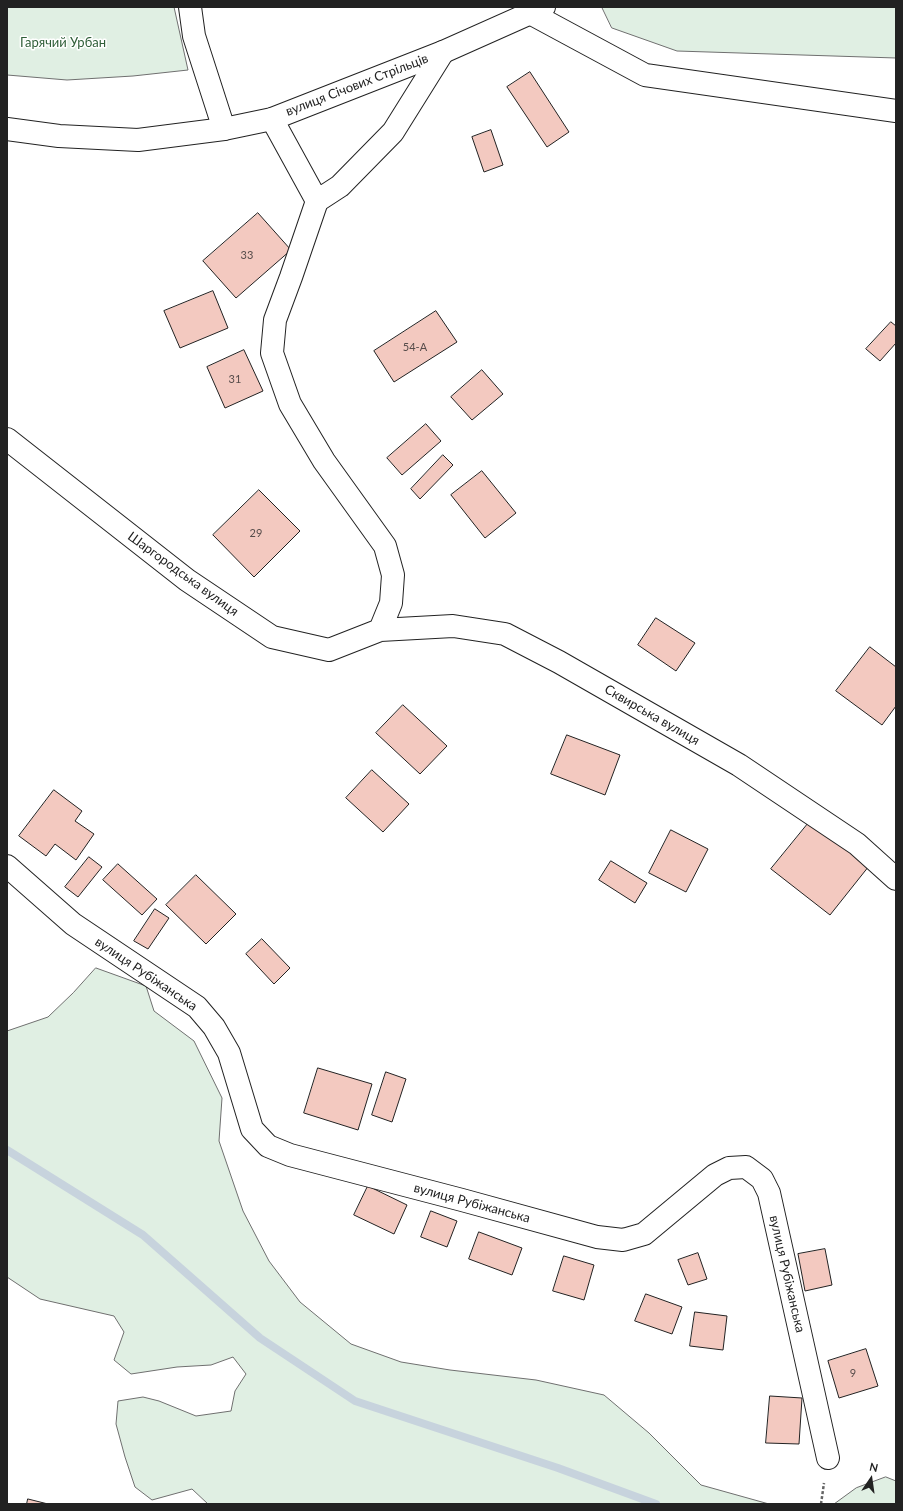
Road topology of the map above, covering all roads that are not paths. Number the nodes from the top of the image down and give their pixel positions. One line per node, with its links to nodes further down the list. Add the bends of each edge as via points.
1 (190, 7): 7 (street, via 194,36)
2 (537, 10): 3 (street, вулиця Січових Стрільців); 4 (street, via 645,75)
3 (443, 52): 5 (street, вулиця Січових Стрільців); 8 (street, вулиця Січових Стрільців, via 393,132 340,186)
4 (896, 111)
5 (272, 119): 7 (street, вулиця Січових Стрільців); 8 (street, вулиця Січових Стрільців)
6 (7, 129): 7 (street, вулиця Січових Стрільців, via 59,136 138,140)
7 (224, 129)
8 (317, 200): 10 (street, via 275,320 272,353 290,404 324,461 385,546 393,575 391,603)
9 (7, 439): 10 (street, Шаргородська вулиця, via 187,580 272,637 330,650)
10 (380, 630): 12 (street, Сквирська вулиця, via 453,626 505,634 739,765 857,844)
11 (7, 866): 13 (street, вулиця Рубіжанська, via 73,924 197,1007 214,1027 230,1053 252,1129 268,1146 290,1155 597,1238 623,1240 644,1234 715,1175 729,1168 746,1167 762,1179 769,1193)
12 (896, 879)
13 (828, 1458)

